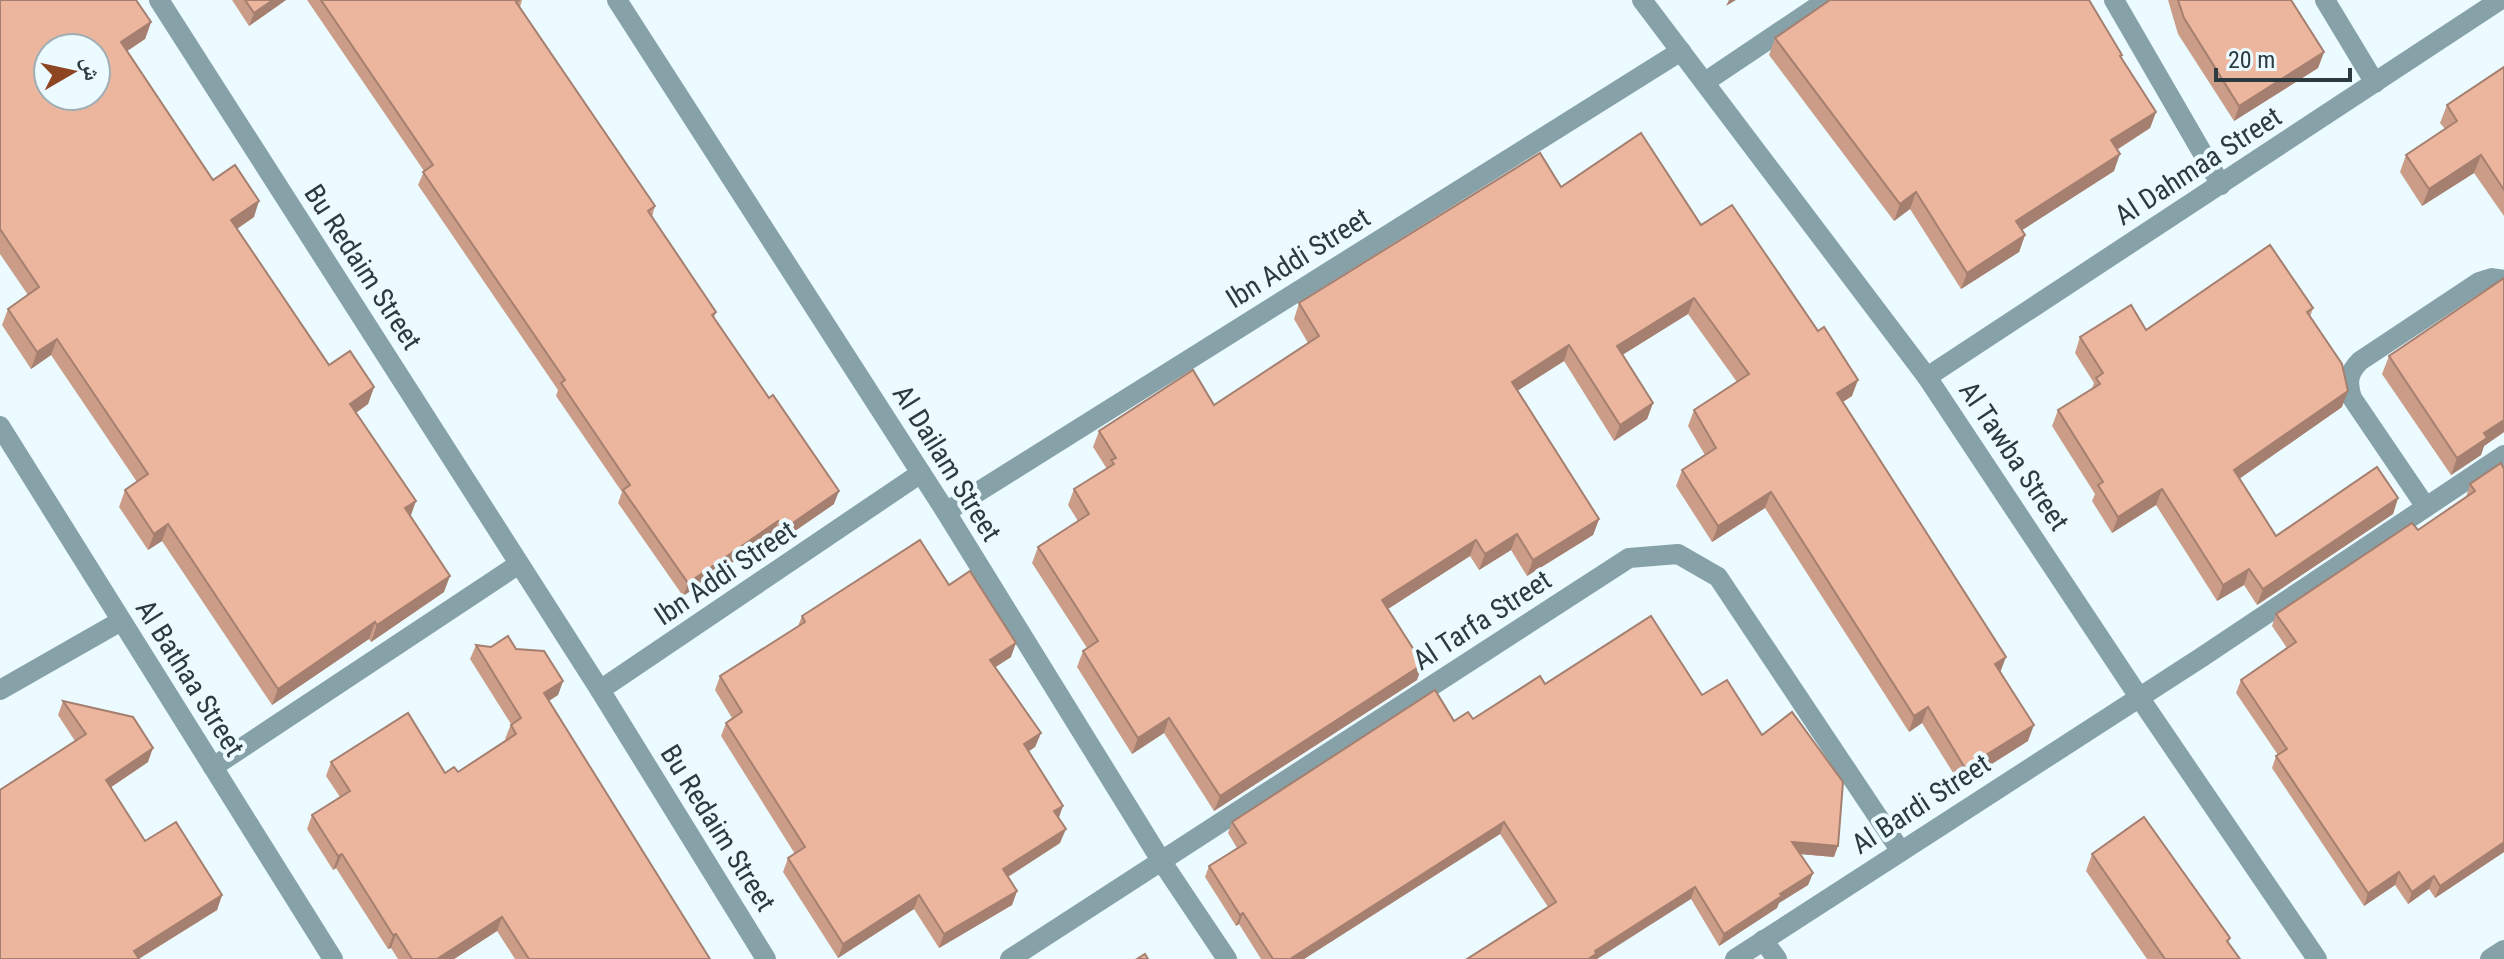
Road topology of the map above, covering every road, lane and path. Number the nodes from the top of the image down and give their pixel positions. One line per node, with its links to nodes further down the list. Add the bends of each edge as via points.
1 (159, 0): 19 (street, Bu Redaim Street)
2 (617, 0): 16 (street, Al Dailam Street)
3 (1642, 0): 8 (street, Al Tawba Street)
4 (1827, 0): 9 (street)
5 (2114, 0): 11 (street)
6 (2325, 0): 10 (street)
7 (2500, 0): 10 (street, Al Dahmaa Street)
8 (1681, 51): 9 (street, Al Tawba Street); 18 (street, Ibn Addi Street)
9 (1705, 82): 13 (street, Al Tawba Street)
10 (2375, 83): 11 (street, Al Dahmaa Street)
11 (2221, 185): 13 (street, Al Dahmaa Street)
12 (2504, 280): 17 (street, via 2479,282 2350,371 2352,398)
13 (1927, 377): 23 (street, Al Tawba Street)
14 (0, 426): 20 (street, Al Bathaa Street)
15 (2504, 455): 17 (street, Al Bardi Street)
16 (921, 473): 18 (street, Al Dailam Street); 22 (street, Ibn Addi Street)
17 (2426, 507): 23 (street, Al Bardi Street)
18 (946, 512): 26 (street, Al Dailam Street)
19 (519, 564): 22 (street, Bu Redaim Street); 24 (street)
20 (121, 621): 21 (street); 24 (street, Al Bathaa Street)
21 (0, 690)
22 (600, 690): 30 (street, Bu Redaim Street)
23 (2139, 697): 25 (street, Al Bardi Street); 35 (street, Al Tawba Street)
24 (213, 767): 29 (street, Al Bathaa Street)
25 (1900, 850): 26 (street, Al Tarfa Street, via 1718,577 1678,554 1629,558); 27 (street, Al Bardi Street)
26 (1162, 862): 31 (street, Al Tarfa Street); 32 (street, Al Dailam Street)
27 (1763, 940): 33 (street, Al Bardi Street); 34 (street)
28 (2504, 950): 36 (street)
29 (333, 959)
30 (766, 959)
31 (1010, 959)
32 (1227, 959)
33 (1735, 959)
34 (1777, 959)
35 (2317, 959)
36 (2490, 959)

